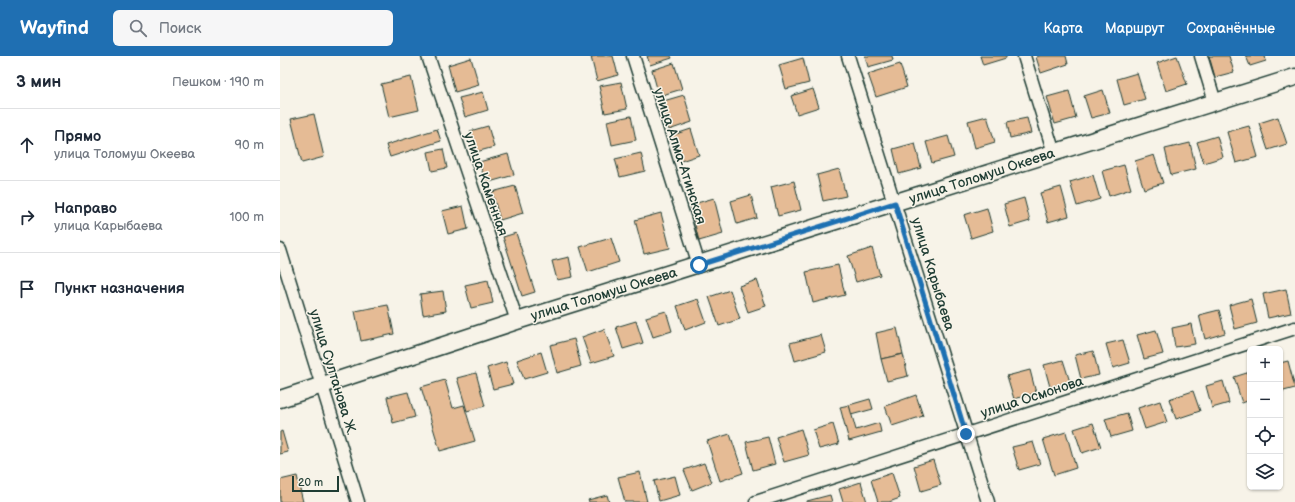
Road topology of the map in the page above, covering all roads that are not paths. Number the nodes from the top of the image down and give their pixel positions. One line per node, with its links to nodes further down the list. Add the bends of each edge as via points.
1 (428, 56): 12 (street, улица Каменная)
2 (633, 56): 11 (street, улица Алма-Атинская)
3 (848, 56): 9 (street, улица Карыбаева)
4 (1024, 56): 8 (street)
5 (1201, 56): 7 (street)
6 (1295, 77): 7 (street, улица Толомуш Океева)
7 (1215, 102): 8 (street, улица Толомуш Океева)
8 (1054, 153): 9 (street, улица Толомуш Океева)
9 (895, 203): 11 (street, улица Толомуш Океева); 16 (street, улица Карыбаева)
10 (280, 250): 14 (street, улица Султанова Ж.)
11 (699, 265): 12 (street, улица Толомуш Океева)
12 (517, 321): 14 (street, улица Толомуш Океева)
13 (1295, 328): 16 (street, улица Осмонова)
14 (321, 385): 15 (street, улица Толомуш Океева); 17 (street, улица Султанова Ж.)
15 (280, 399)
16 (966, 434): 18 (street, улица Осмонова); 19 (street, улица Карыбаева)
17 (358, 502)
18 (756, 502)
19 (988, 502)

